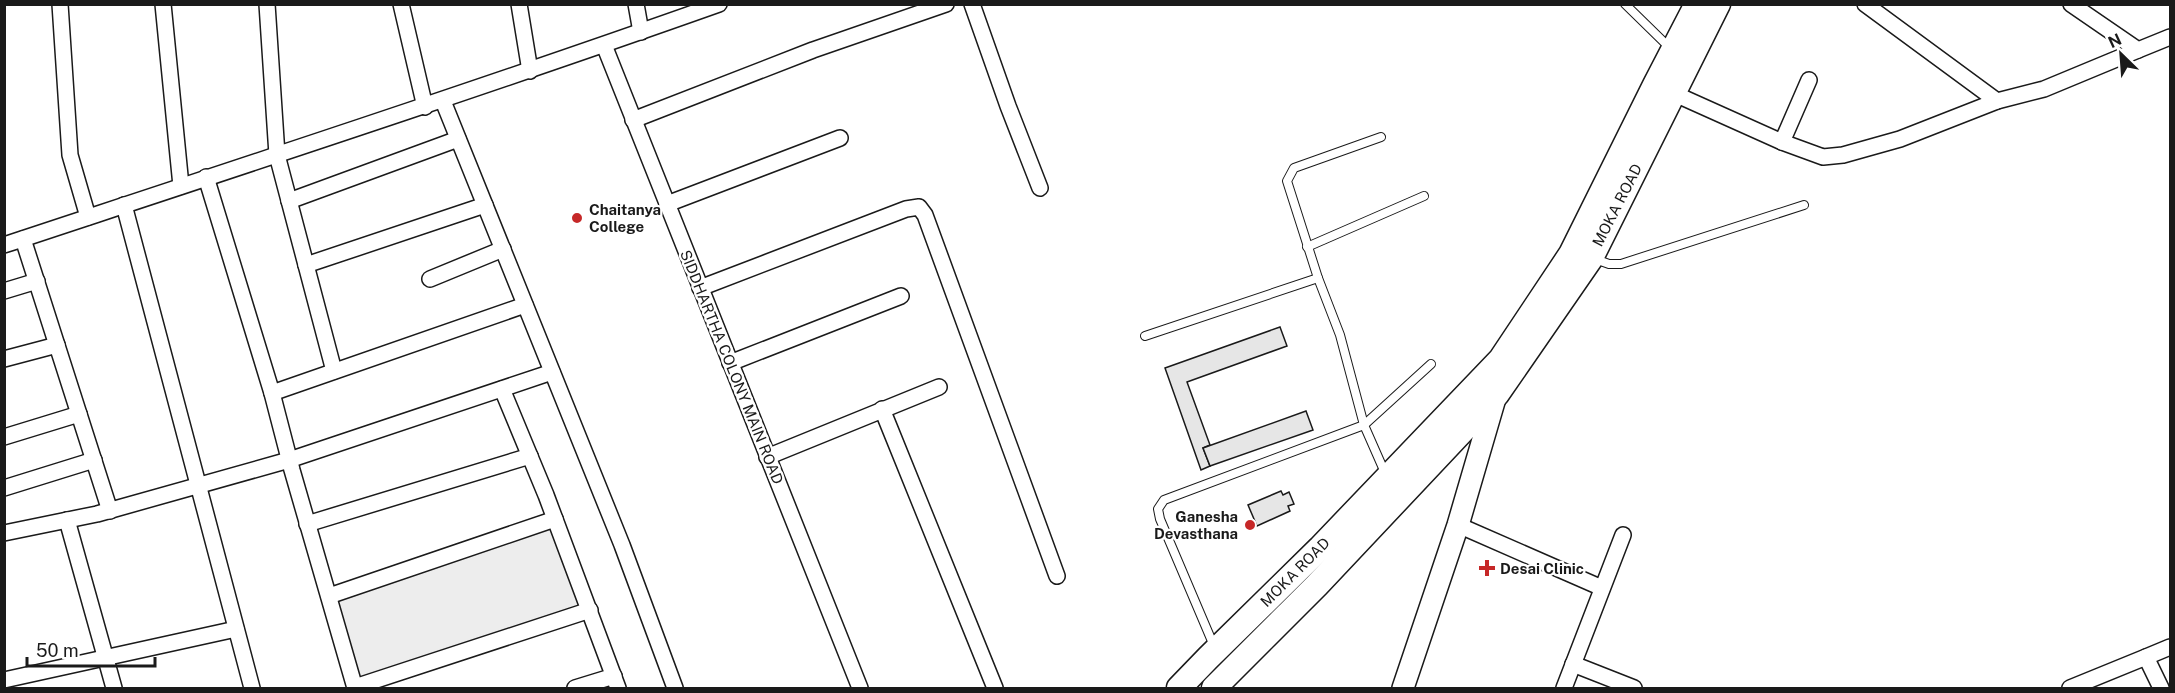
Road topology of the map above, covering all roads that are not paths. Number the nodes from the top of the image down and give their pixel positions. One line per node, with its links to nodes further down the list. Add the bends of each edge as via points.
1 (60, 4): 41 (street, via 70,155)
2 (163, 4): 33 (street)
3 (267, 4): 31 (street)
4 (401, 4): 25 (street)
5 (519, 4): 20 (street)
6 (636, 4): 15 (street)
7 (719, 4): 15 (street)
8 (946, 4): 26 (street, via 813,50)
9 (972, 4): 34 (street)
10 (1624, 4): 19 (lane)
11 (1697, 4): 19 (main road, MOKA ROAD)
12 (1718, 4): 22 (main road, MOKA ROAD)
13 (1864, 4): 24 (street)
14 (2071, 4): 18 (street)
15 (641, 32): 17 (street)
16 (2170, 37): 18 (street)
17 (604, 45): 20 (street); 26 (street, SIDDHARTHA COLONY MAIN ROAD)
18 (2138, 50): 24 (street, via 2044,89)
19 (1672, 51): 22 (main road, MOKA ROAD)
20 (530, 71): 23 (street)
21 (1809, 80): 30 (street)
22 (1664, 89): 30 (street); 46 (main road, MOKA ROAD); 58 (main road, MOKA ROAD, via 1570,254)
23 (443, 101): 25 (street); 29 (street)
24 (1997, 101): 30 (street, via 1900,139 1843,155 1823,157)
25 (425, 107): 31 (street)
26 (633, 120): 37 (street, SIDDHARTHA COLONY MAIN ROAD)
27 (1381, 137): 44 (lane, via 1294,168 1287,181)
28 (840, 138): 37 (street)
29 (458, 139): 36 (street); 39 (street)
30 (1782, 142)
31 (278, 155): 32 (street); 36 (street)
32 (206, 177): 33 (street); 65 (street)
33 (181, 186): 38 (street)
34 (1040, 188)
35 (1424, 196): 44 (lane)
36 (290, 201): 47 (street)
37 (667, 204): 51 (street, SIDDHARTHA COLONY MAIN ROAD)
38 (124, 205): 41 (street); 77 (street)
39 (485, 205): 45 (street); 47 (street)
40 (1804, 205): 46 (lane, via 1621,264)
41 (88, 217): 42 (street)
42 (23, 239): 43 (street); 50 (street)
43 (4, 245)
44 (1307, 247): 48 (lane)
45 (503, 249): 49 (street); 54 (street)
46 (1591, 258): 66 (main road, MOKA ROAD)
47 (306, 265): 61 (street)
48 (1318, 278): 55 (lane); 69 (lane, via 1340,335)
49 (430, 279)
50 (37, 281): 52 (street); 56 (street)
51 (700, 288): 59 (street, SIDDHARTHA COLONY MAIN ROAD); 86 (street, via 919,207 926,214)
52 (4, 291)
53 (901, 296): 59 (street)
54 (525, 305): 61 (street); 62 (street)
55 (1145, 336)
56 (57, 345): 57 (street); 68 (street)
57 (4, 359)
58 (1501, 359): 66 (main road); 70 (main road, MOKA ROAD)
59 (730, 363): 73 (street, SIDDHARTHA COLONY MAIN ROAD)
60 (1431, 364): 69 (lane)
61 (334, 371): 65 (street)
62 (552, 372): 64 (street); 102 (street)
63 (939, 387): 67 (street)
64 (502, 389): 72 (street); 75 (street)
65 (272, 393): 75 (street)
66 (1497, 394): 70 (main road, MOKA ROAD); 83 (main road)
67 (882, 409): 73 (street); 104 (street)
68 (79, 414): 71 (street); 74 (street)
69 (1364, 425): 76 (lane); 92 (lane, via 1164,500 1158,509)
70 (1443, 436): 76 (main road, MOKA ROAD); 106 (main road, MOKA ROAD, via 1317,585)
71 (4, 437)
72 (530, 456): 80 (street); 82 (street)
73 (767, 457): 103 (street, SIDDHARTHA COLONY MAIN ROAD)
74 (94, 460): 78 (street); 79 (street)
75 (289, 460): 77 (street); 82 (street)
76 (1387, 476): 92 (main road, MOKA ROAD)
77 (197, 486): 79 (street); 90 (street)
78 (4, 488)
79 (110, 510): 81 (street)
80 (555, 519): 88 (street); 89 (street)
81 (67, 520): 84 (street); 93 (street)
82 (307, 524): 88 (street)
83 (1458, 525): 87 (street); 107 (main road)
84 (4, 533)
85 (1623, 535): 87 (street)
86 (1057, 576)
87 (1602, 588): 95 (street)
88 (329, 596): 100 (street)
89 (590, 610): 97 (street); 100 (street)
90 (236, 629): 93 (street); 99 (street)
91 (2170, 647): 94 (street)
92 (1216, 650): 105 (main road, MOKA ROAD)
93 (105, 657): 96 (street); 98 (street)
94 (2145, 657): 110 (street); 111 (street)
95 (1574, 664): 108 (street); 109 (street)
96 (4, 680)
97 (616, 682): 101 (street)
98 (114, 688)
99 (252, 688)
100 (355, 688)
101 (575, 688)
102 (675, 688)
103 (860, 688)
104 (995, 688)
105 (1179, 688)
106 (1214, 688)
107 (1403, 688)
108 (1564, 688)
109 (1634, 688)
110 (2070, 688)
111 (2161, 688)

